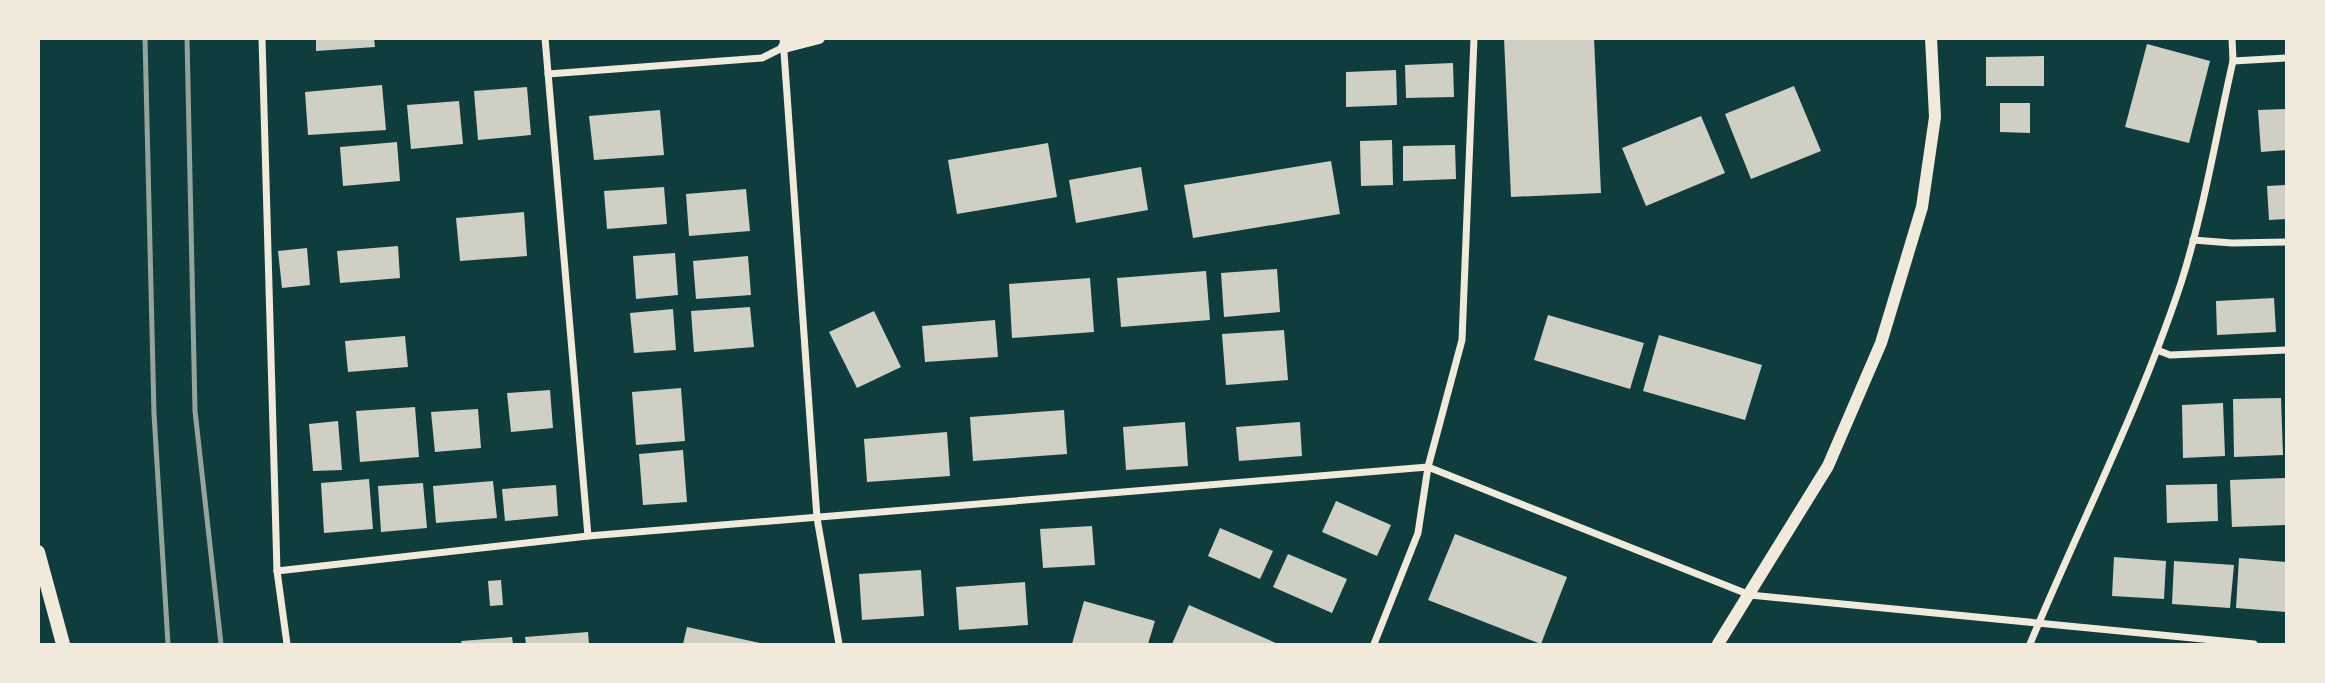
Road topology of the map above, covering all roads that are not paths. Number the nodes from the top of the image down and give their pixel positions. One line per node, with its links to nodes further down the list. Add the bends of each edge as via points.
1 (262, 38): 19 (street)
2 (545, 38): 10 (street)
3 (819, 38): 7 (street)
4 (1474, 38): 15 (street, via 1462,340)
5 (1931, 38): 20 (street, via 1935,117 1922,207 1881,343 1828,466)
6 (2232, 38): 9 (street)
7 (784, 43): 10 (street, via 762,58); 16 (street)
8 (2287, 58): 9 (street)
9 (2233, 61): 11 (street)
10 (548, 74): 17 (street)
11 (2193, 240): 12 (street); 13 (street)
12 (2287, 242)
13 (2157, 350): 14 (street, via 2170,355); 21 (street)
14 (2287, 350)
15 (1428, 467): 16 (street); 20 (street); 25 (street, via 1418,533)
16 (817, 518): 17 (street); 24 (street)
17 (588, 536): 19 (street)
18 (38, 552): 22 (main road)
19 (277, 571): 23 (street)
20 (1750, 595): 21 (street); 26 (street)
21 (2038, 624): 27 (street); 28 (street)
22 (63, 645)
23 (287, 645)
24 (839, 645)
25 (1374, 645)
26 (1718, 645)
27 (2030, 645)
28 (2254, 645)

